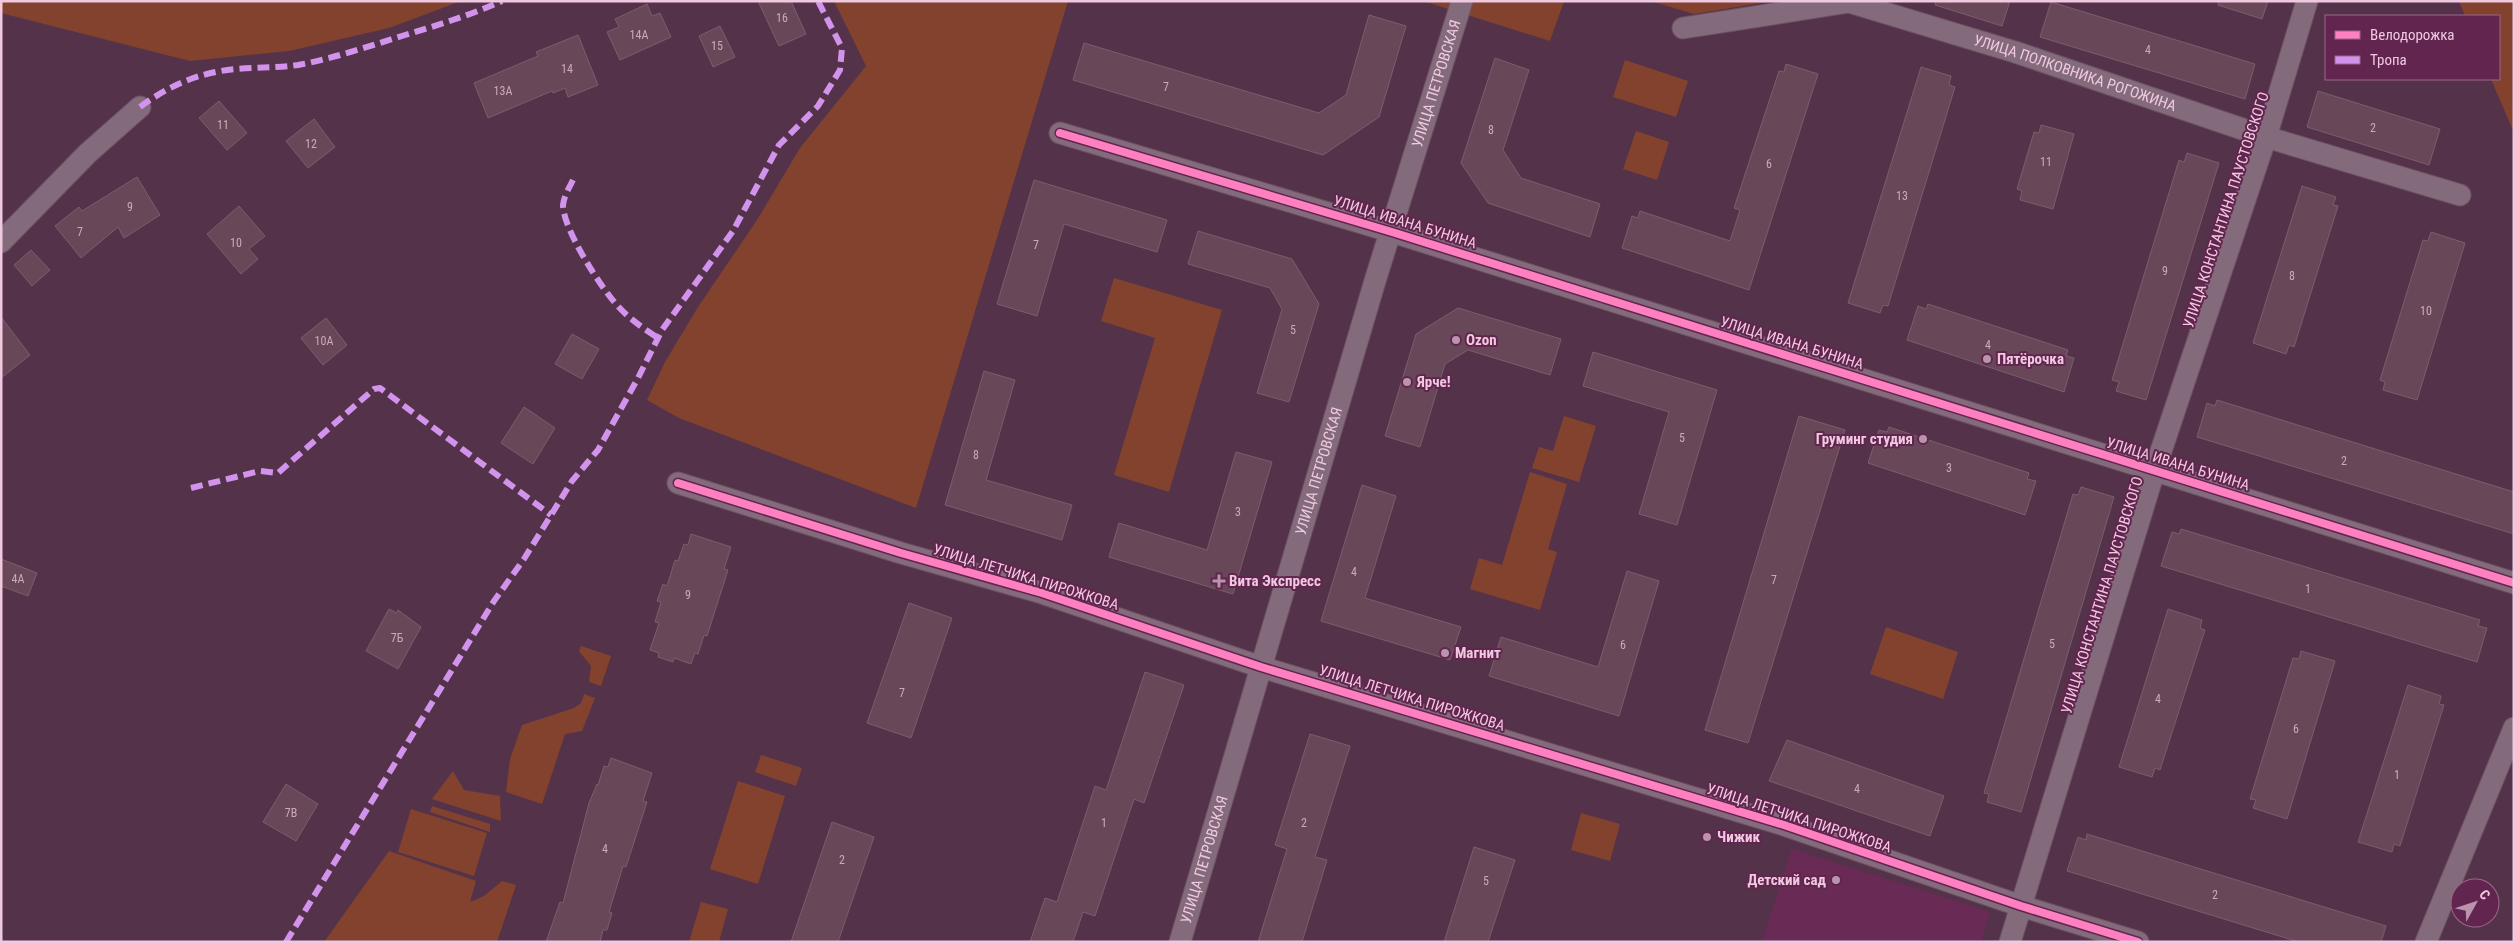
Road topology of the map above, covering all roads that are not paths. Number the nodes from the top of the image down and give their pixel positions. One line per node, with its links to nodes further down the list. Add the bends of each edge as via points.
1 (1462, 1): 8 (street, УЛИЦА ПЕТРОВСКАЯ)
2 (2307, 1): 6 (street, УЛИЦА КОНСТАНТИНА ПАУСТОВСКОГО)
3 (1683, 28): 6 (street, УЛИЦА ПОЛКОВНИКА РОГОЖИНА, via 1849,2 2015,52)
4 (140, 107): 9 (street, via 88,153)
5 (1060, 133): 8 (street, УЛИЦА ИВАНА БУНИНА)
6 (2266, 137): 7 (street, УЛИЦА ПОЛКОВНИКА РОГОЖИНА); 10 (street, УЛИЦА КОНСТАНТИНА ПАУСТОВСКОГО)
7 (2460, 195)
8 (1392, 232): 10 (street, УЛИЦА ИВАНА БУНИНА); 13 (street, УЛИЦА ПЕТРОВСКАЯ)
9 (1, 242)
10 (2154, 472): 12 (street, УЛИЦА ИВАНА БУНИНА); 15 (street, УЛИЦА КОНСТАНТИНА ПАУСТОВСКОГО)
11 (678, 483): 13 (street, УЛИЦА ЛЕТЧИКА ПИРОЖКОВА, via 1042,593)
12 (2514, 583)
13 (1261, 667): 15 (street, УЛИЦА ЛЕТЧИКА ПИРОЖКОВА, via 1784,825); 16 (street, УЛИЦА ПЕТРОВСКАЯ)
14 (2514, 728): 19 (street)
15 (2021, 906): 17 (street, УЛИЦА КОНСТАНТИНА ПАУСТОВСКОГО); 18 (street, УЛИЦА ЛЕТЧИКА ПИРОЖКОВА)
16 (1180, 942)
17 (2010, 942)
18 (2138, 942)
19 (2426, 942)

